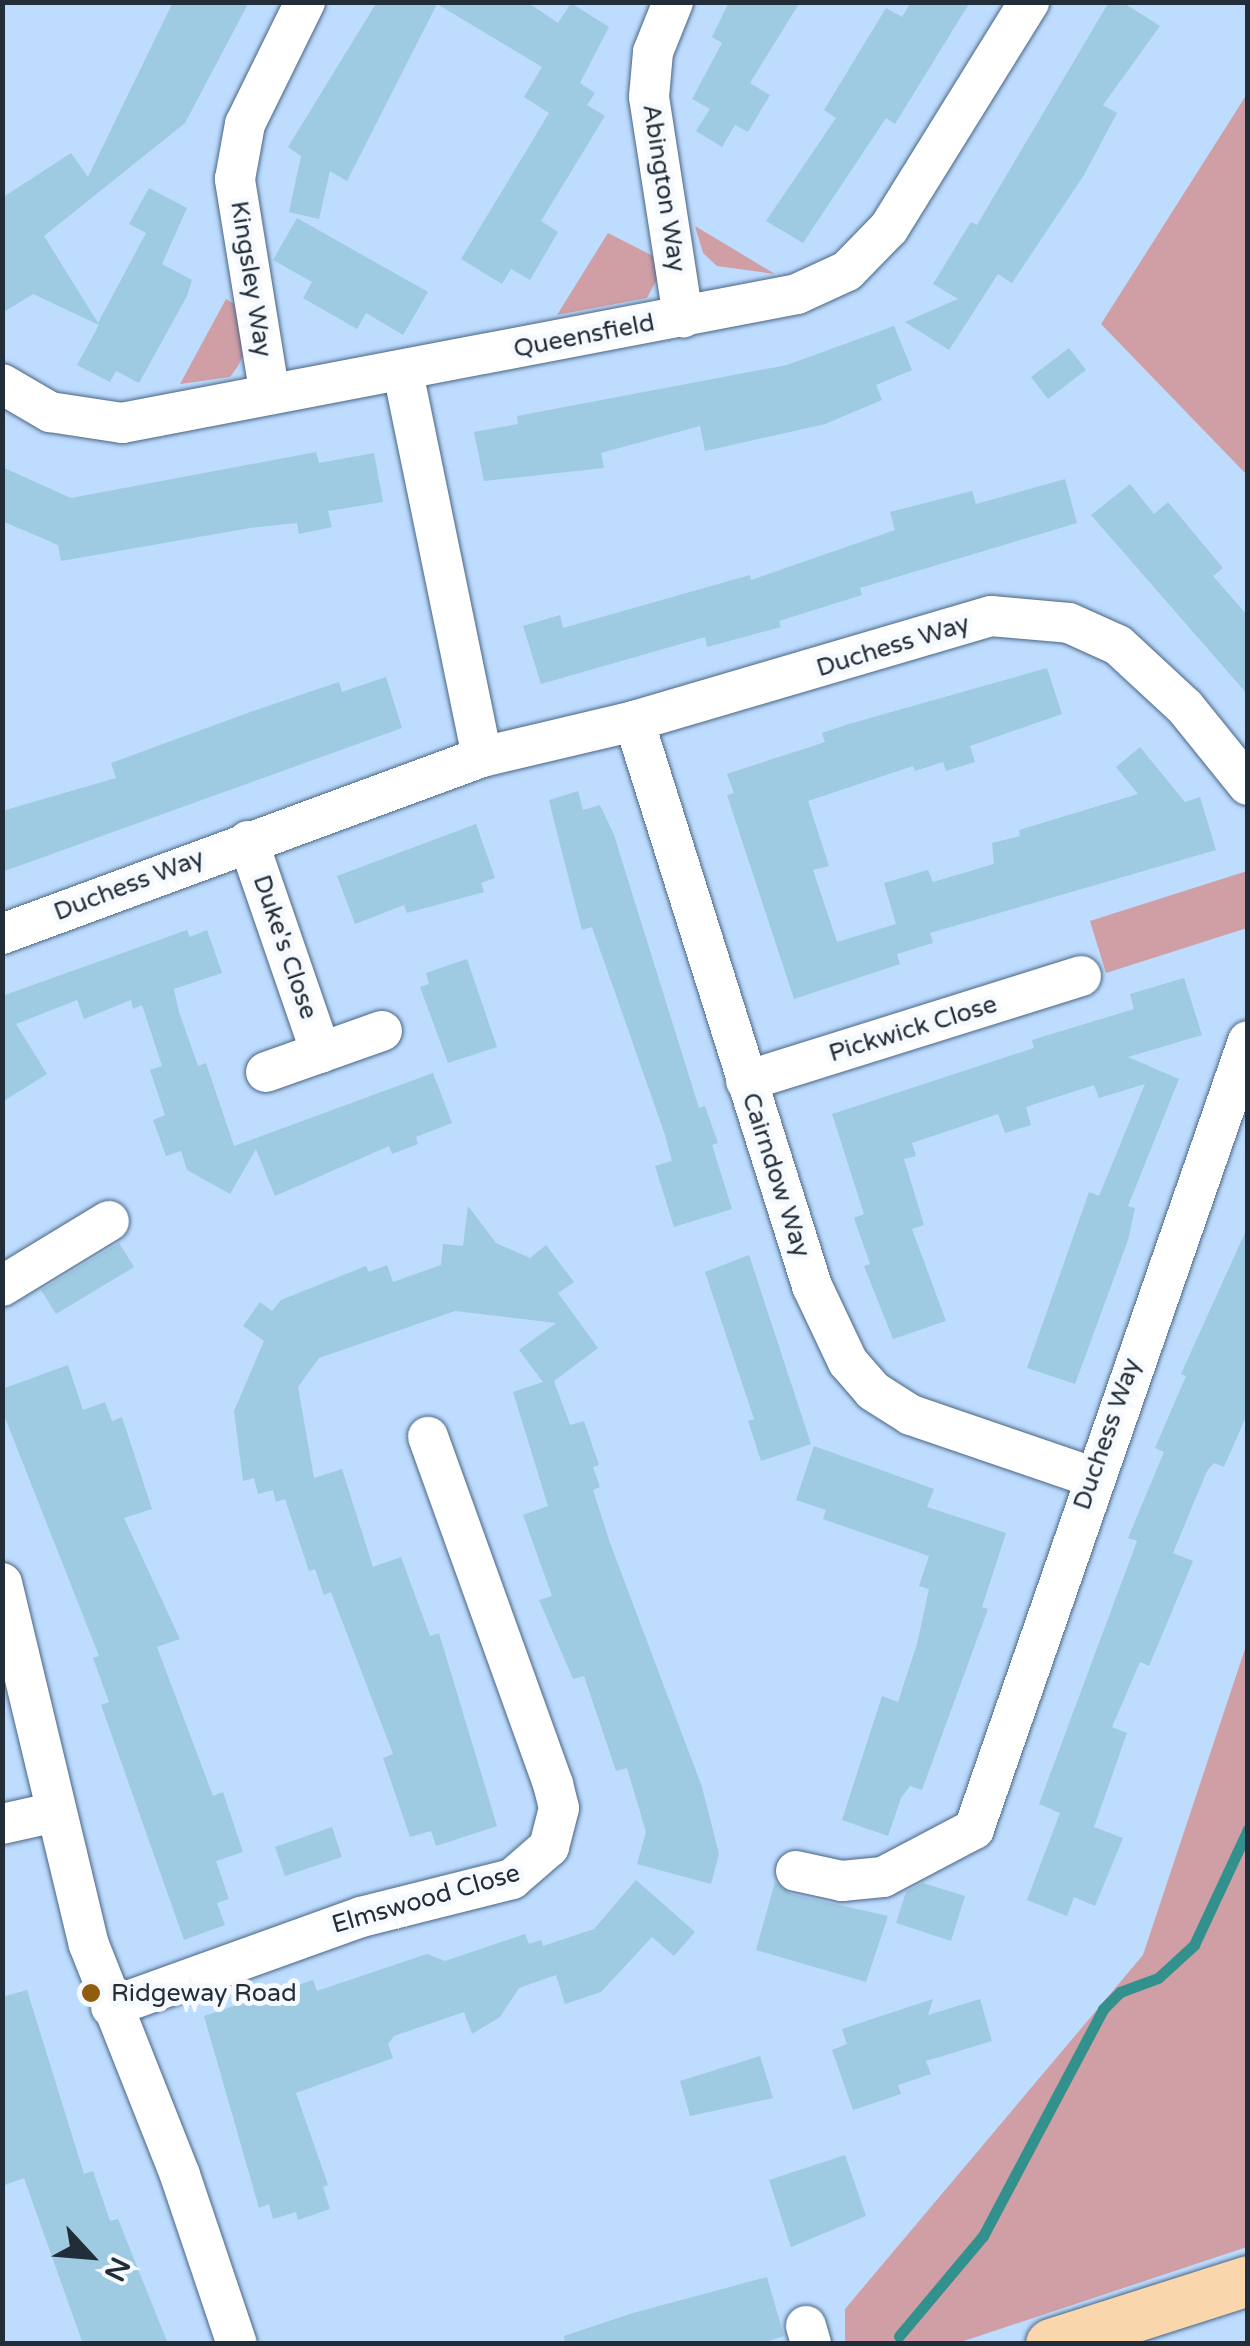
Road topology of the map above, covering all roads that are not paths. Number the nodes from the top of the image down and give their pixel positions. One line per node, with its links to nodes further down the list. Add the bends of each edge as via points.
1 (305, 2): 7 (street, Kingsley Way, via 244,124 235,179)
2 (673, 2): 4 (street, Abington Way, via 653,52 649,97)
3 (1029, 2): 4 (street, Queensfield, via 866,255 797,294)
4 (682, 317): 5 (street, Queensfield)
5 (403, 372): 7 (street, Queensfield); 9 (street)
6 (2, 384): 7 (street, Queensfield, via 50,412 122,423)
7 (269, 390)
8 (634, 721): 9 (street, Duchess Way); 10 (street, Duchess Way, via 991,616 1044,618 1097,634 1146,668); 18 (street, Cairndow Way)
9 (482, 757): 11 (street, Duchess Way)
10 (1248, 785)
11 (248, 842): 12 (street, Duchess Way); 16 (street, Duke's Close)
12 (2, 934)
13 (1080, 976): 18 (street, Pickwick Close)
14 (382, 1031): 16 (street, Duke's Close)
15 (1248, 1041): 22 (street, Duchess Way)
16 (321, 1052): 17 (street, Duke's Close)
17 (266, 1072)
18 (746, 1081): 22 (street, Cairndow Way, via 812,1286 859,1376 890,1404 936,1426)
19 (109, 1220): 20 (street)
20 (2, 1286)
21 (428, 1437): 27 (street, Elmswood Close, via 554,1784 559,1808 549,1847 512,1879 330,1927)
22 (1092, 1477): 26 (street, Duchess Way, via 974,1830 883,1877 842,1881)
23 (2, 1583): 24 (street)
24 (56, 1812): 25 (street); 27 (street)
25 (2, 1824)
26 (796, 1871)
27 (111, 2006): 29 (street, via 180,2175)
28 (1248, 2281): 30 (main road)
29 (238, 2344)
30 (1051, 2344)

